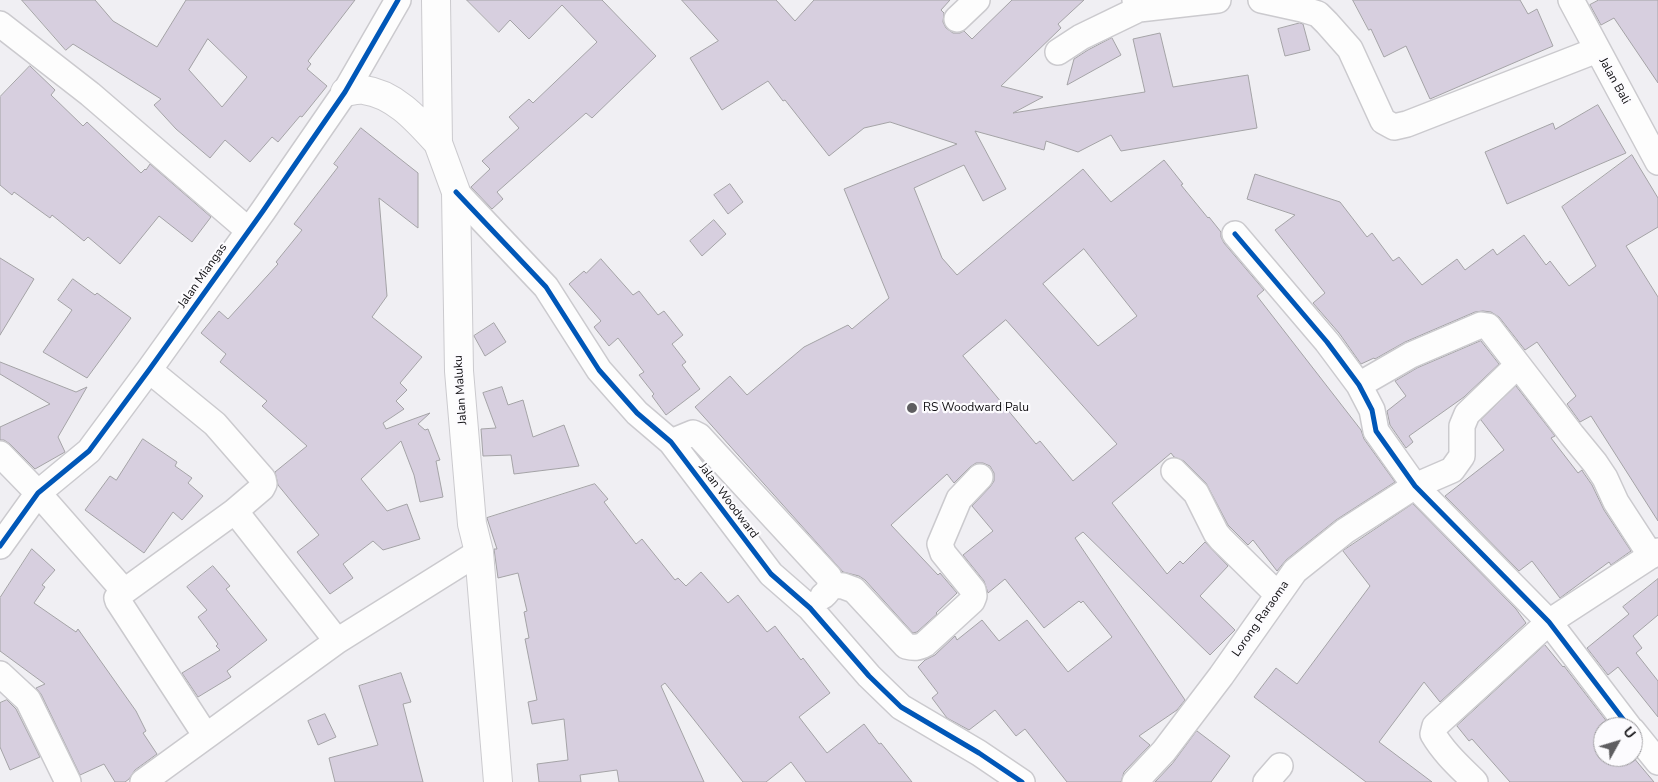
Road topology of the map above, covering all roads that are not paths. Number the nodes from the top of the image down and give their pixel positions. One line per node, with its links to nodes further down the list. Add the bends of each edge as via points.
1 (398, 0): 12 (street, Jalan Miangas)
2 (436, 0): 13 (main road, Jalan Maluku)
3 (977, 0): 8 (street)
4 (1218, 0): 7 (street, via 1176,6)
5 (1261, 0): 10 (street, via 1318,14 1328,23 1350,49 1383,121 1394,127)
6 (1570, 0): 10 (street, Jalan Bali)
7 (1139, 6): 11 (street)
8 (957, 19)
9 (0, 24): 16 (street, via 90,94)
10 (1597, 50): 14 (street, Jalan Bali)
11 (1058, 52)
12 (345, 92): 13 (main road, via 363,90 392,99); 16 (street, Jalan Miangas)
13 (438, 143): 15 (main road, Jalan Maluku)
14 (1658, 162)
15 (456, 192): 21 (street, Jalan Woodward, via 546,287 598,370 637,413); 29 (main road, Jalan Maluku, via 458,371 472,524)
16 (248, 230): 19 (street, Jalan Miangas)
17 (1235, 234): 20 (street, via 1327,342)
18 (1518, 365): 20 (street, via 1484,324 1411,356); 25 (street, Lorong Raraoma, via 1467,414 1462,456 1452,470); 30 (street, via 1595,463 1616,502)
19 (150, 370): 26 (street, Jalan Miangas, via 89,451); 27 (street, via 215,424 263,479 262,488)
20 (1359, 385): 25 (street, via 1372,410 1376,431)
21 (671, 442): 31 (street, via 693,433 699,436 829,577); 34 (street, Jalan Woodward, via 770,574)
22 (0, 454): 26 (street)
23 (1174, 472): 33 (street, via 1196,493 1221,539)
24 (980, 477): 31 (street, via 960,500 940,544 942,553 974,590 974,596 925,644 919,648 906,646 854,590)
25 (1415, 486): 33 (street, Lorong Raraoma, via 1345,531 1295,572); 35 (street)
26 (38, 493): 28 (street, Jalan Miangas); 32 (street, via 117,583)
27 (235, 511): 32 (street); 36 (street)
28 (0, 546)
29 (479, 552): 36 (street); 45 (main road, Jalan Maluku)
30 (1654, 553): 35 (street)
31 (831, 584): 34 (street)
32 (122, 593): 39 (street, via 118,601)
33 (1278, 595): 47 (street, Lorong Raraoma, via 1164,751)
34 (810, 608): 46 (street, Jalan Woodward, via 901,707)
35 (1549, 622): 38 (street); 48 (street, via 1435,726 1433,734 1438,742)
36 (338, 641): 39 (street)
37 (0, 674): 43 (street, via 28,700)
38 (1622, 717)
39 (206, 736): 44 (street)
40 (1643, 744): 41 (street)
41 (1658, 762)
42 (1658, 770): 49 (street)
43 (68, 782)
44 (143, 782)
45 (498, 782)
46 (1022, 782)
47 (1135, 782)
48 (1475, 782)
49 (1651, 782)

